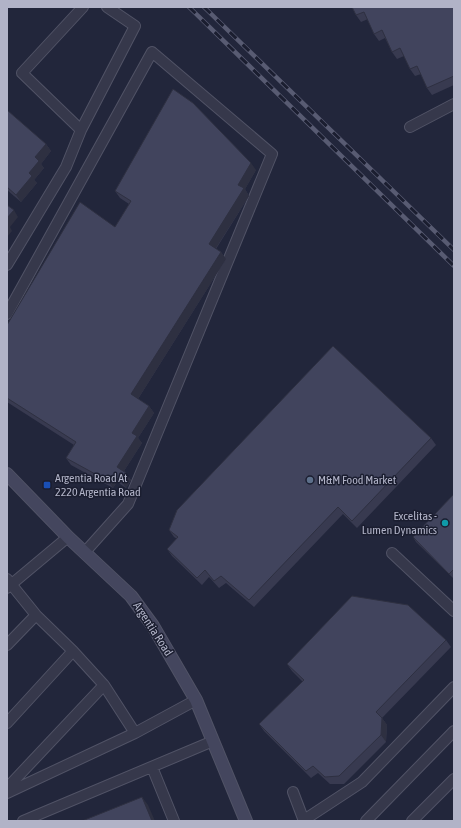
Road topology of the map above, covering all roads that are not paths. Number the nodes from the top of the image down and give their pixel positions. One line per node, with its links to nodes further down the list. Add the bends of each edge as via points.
1 (83, 7): 5 (lane, via 22,73)
2 (107, 7): 5 (lane, via 135,26)
3 (454, 104): 4 (lane)
4 (410, 127)
5 (81, 130): 6 (lane, via 66,167)
6 (7, 266)
7 (7, 314): 10 (lane, via 152,52 272,154 128,504)
8 (7, 474): 9 (street, Argentia Road)
9 (68, 537): 10 (street, Argentia Road); 12 (lane)
10 (85, 552): 19 (street, Argentia Road, via 131,596 153,626)
11 (392, 553): 13 (lane)
12 (8, 584): 14 (lane)
13 (454, 611)
14 (36, 615): 15 (lane); 16 (lane)
15 (7, 646)
16 (73, 651): 17 (lane); 20 (lane)
17 (104, 685): 22 (lane); 26 (lane)
18 (454, 687): 32 (lane, via 362,782)
19 (196, 700): 22 (lane); 23 (street, Argentia Road)
20 (7, 723)
21 (454, 731): 33 (lane)
22 (135, 733): 28 (lane)
23 (213, 741): 24 (lane); 31 (street, Argentia Road)
24 (152, 767): 29 (lane); 30 (lane)
25 (454, 780): 34 (lane)
26 (7, 788)
27 (293, 792): 32 (lane)
28 (7, 793)
29 (23, 821)
30 (174, 821)
31 (246, 821)
32 (304, 821)
33 (366, 821)
34 (412, 821)

